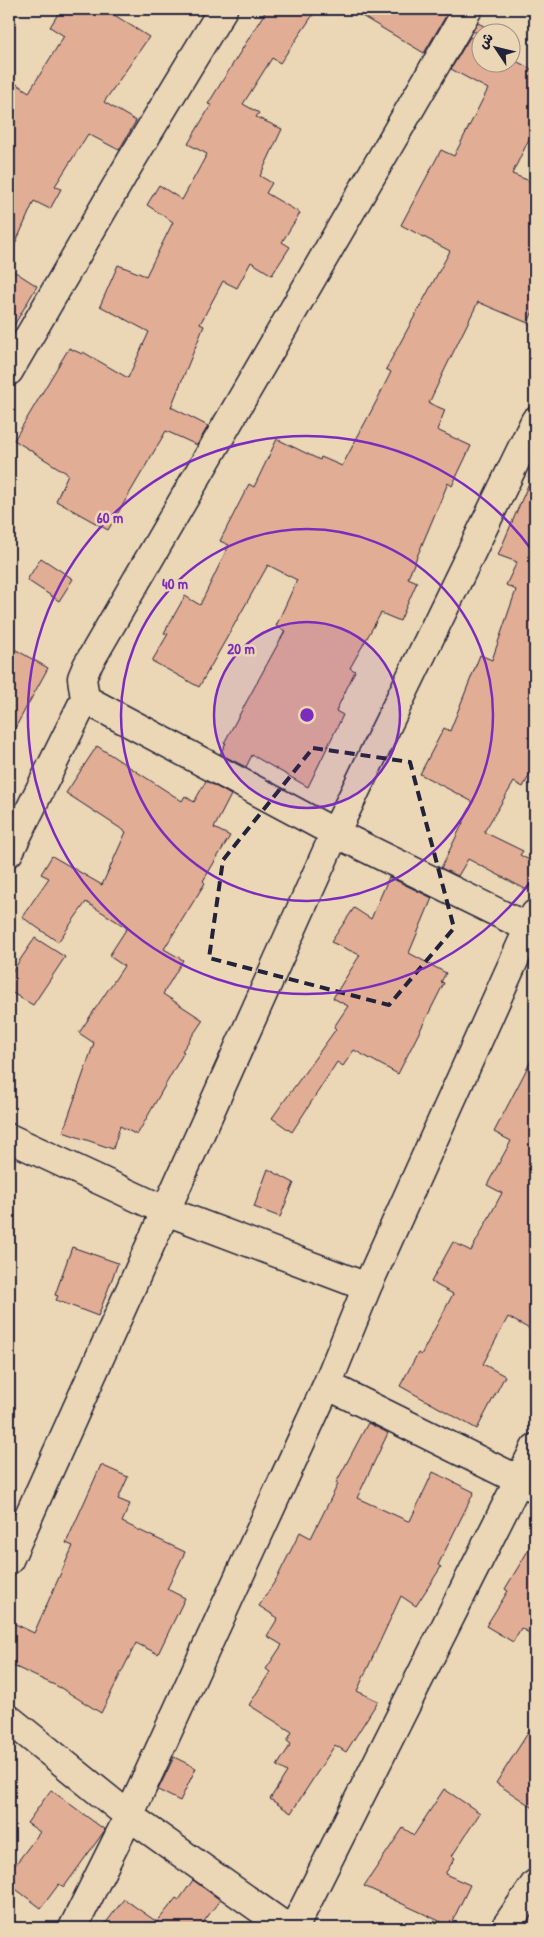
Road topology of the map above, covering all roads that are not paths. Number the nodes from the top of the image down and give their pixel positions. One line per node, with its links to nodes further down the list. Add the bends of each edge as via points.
1 (223, 9): 3 (street)
2 (468, 9): 5 (street, via 87,666 82,678)
3 (9, 371)
4 (535, 421): 6 (street)
5 (85, 698): 6 (street); 7 (street)
6 (336, 833): 8 (street); 10 (street)
7 (9, 852)
8 (533, 925): 11 (street)
9 (9, 1138): 10 (street)
10 (166, 1211): 11 (street); 15 (street)
11 (367, 1287): 12 (street)
12 (327, 1384): 14 (street); 17 (street)
13 (535, 1448): 14 (street)
14 (527, 1484): 21 (street)
15 (9, 1560)
16 (9, 1719): 17 (street)
17 (128, 1816): 19 (street); 20 (street)
18 (535, 1884): 22 (street)
19 (73, 1928)
20 (287, 1928)
21 (294, 1928)
22 (505, 1928)

